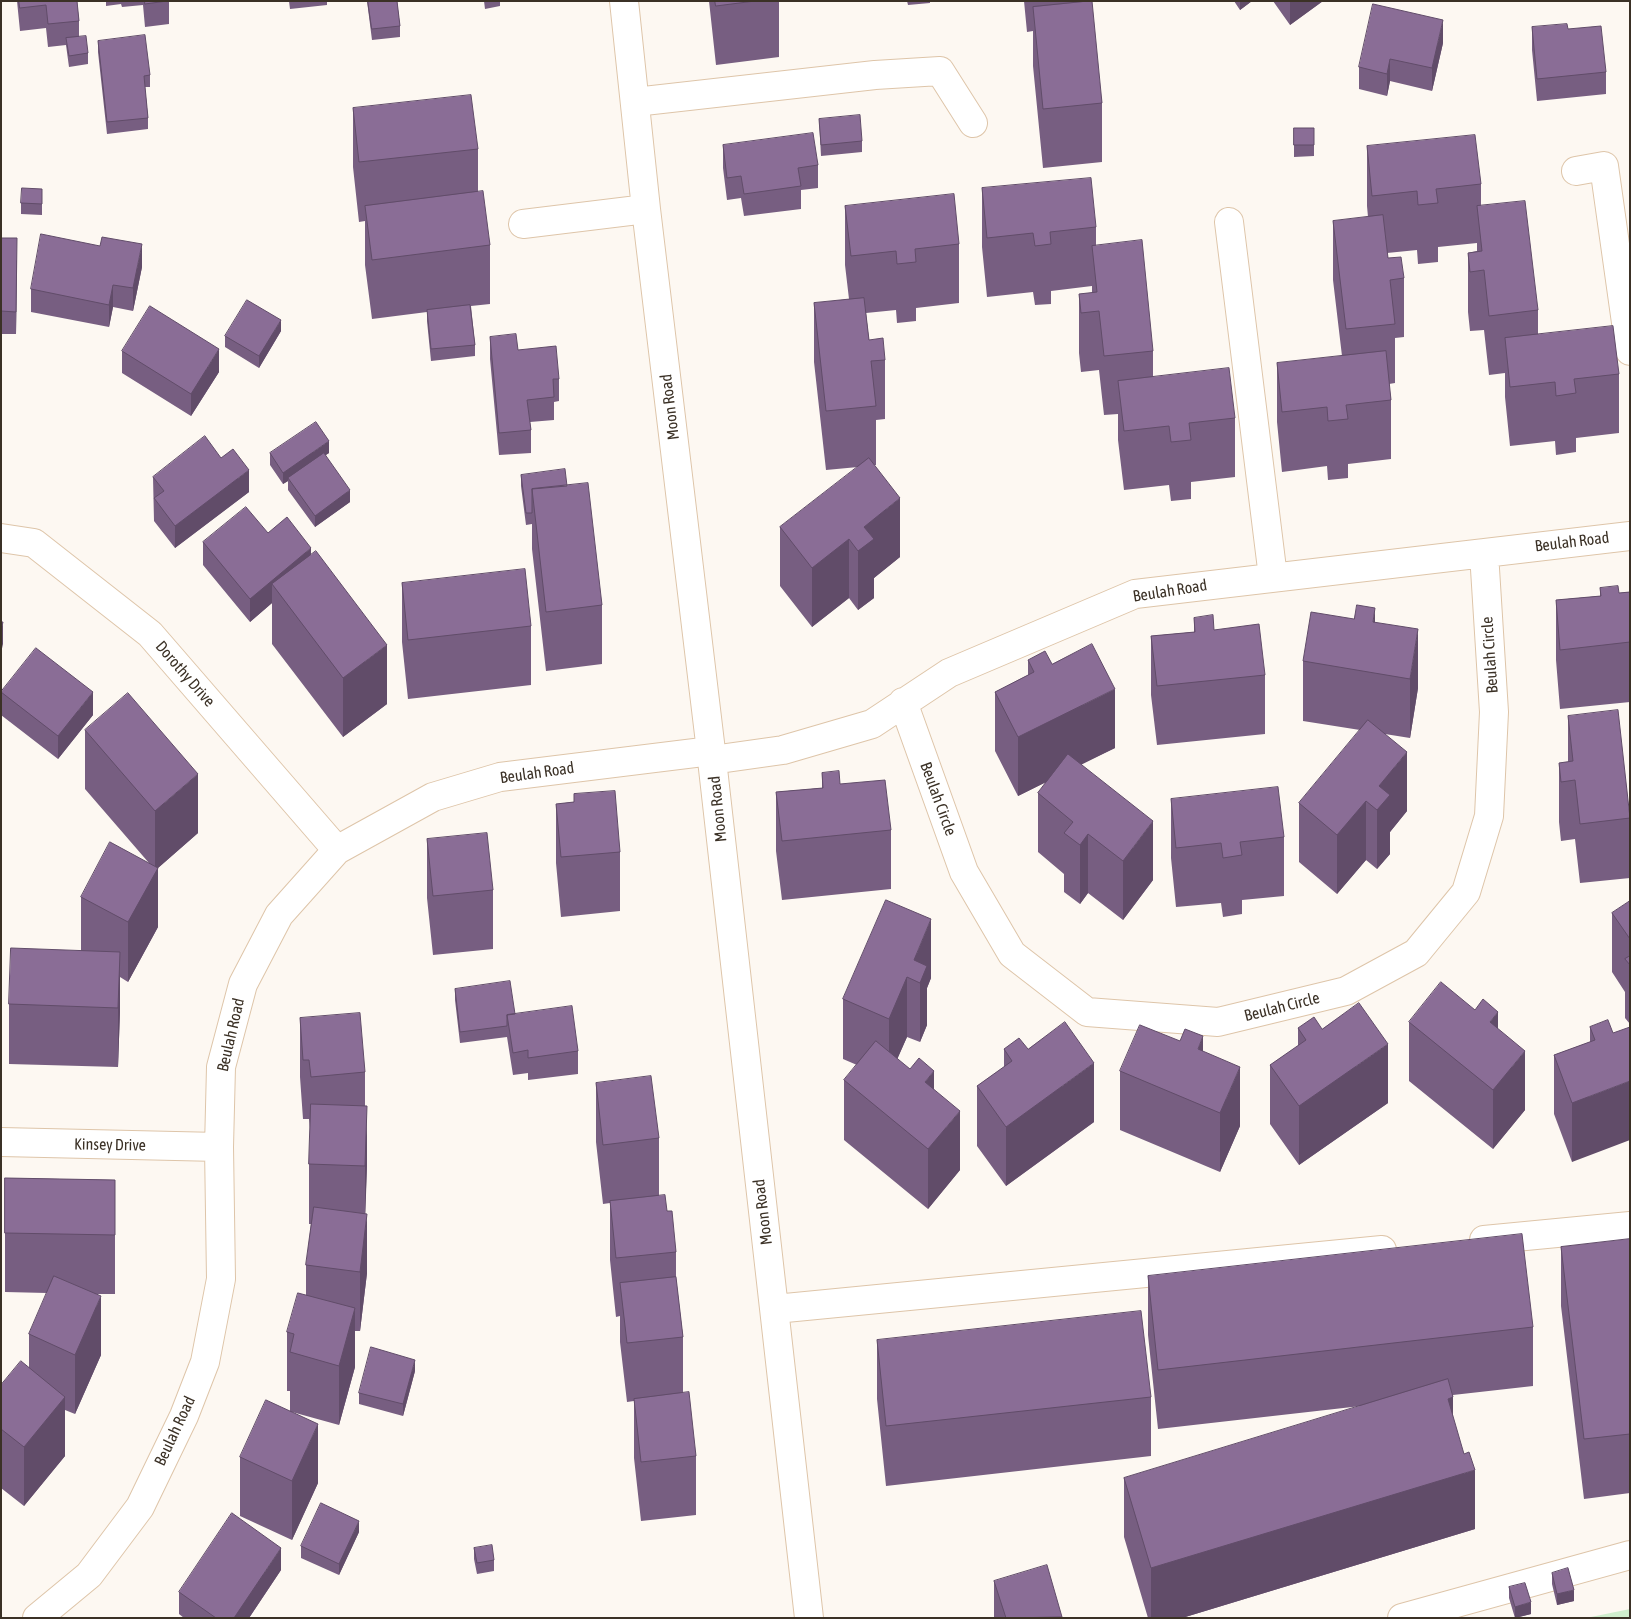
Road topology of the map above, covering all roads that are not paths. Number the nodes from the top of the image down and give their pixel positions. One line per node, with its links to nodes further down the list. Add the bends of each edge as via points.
1 (624, 1): 2 (street, Moon Road)
2 (635, 102): 3 (street, via 865,76 940,71); 5 (street, Moon Road)
3 (973, 123)
4 (1576, 171): 8 (street, via 1604,166)
5 (646, 208): 7 (street); 14 (street, Moon Road)
6 (1229, 222): 12 (street)
7 (523, 224)
8 (1630, 351)
9 (1630, 536): 11 (street, Beulah Road)
10 (1, 538): 15 (street, Dorothy Drive, via 34,543 150,634)
11 (1484, 553): 12 (street, Beulah Road); 13 (street, Beulah Circle, via 1494,712 1490,806 1466,892 1416,954 1346,991 1218,1022 1087,1012 1012,954 964,872)
12 (1273, 577): 13 (street, Beulah Road, via 1135,594 949,672)
13 (903, 702): 14 (street, Beulah Road, via 872,724 783,750)
14 (712, 755): 15 (street, Beulah Road, via 500,776 433,797); 21 (street, Moon Road)
15 (337, 850): 17 (street, Beulah Road, via 280,915 242,984 221,1066)
16 (1, 1142): 17 (street, Kinsey Drive)
17 (219, 1148): 23 (street, Beulah Road, via 221,1279 205,1362 184,1416 140,1507 89,1575)
18 (1630, 1226): 19 (street)
19 (1461, 1242)
20 (1411, 1247): 21 (street)
21 (775, 1309): 24 (street, Moon Road)
22 (1630, 1555): 25 (street)
23 (37, 1618)
24 (809, 1618)
25 (1402, 1618)

